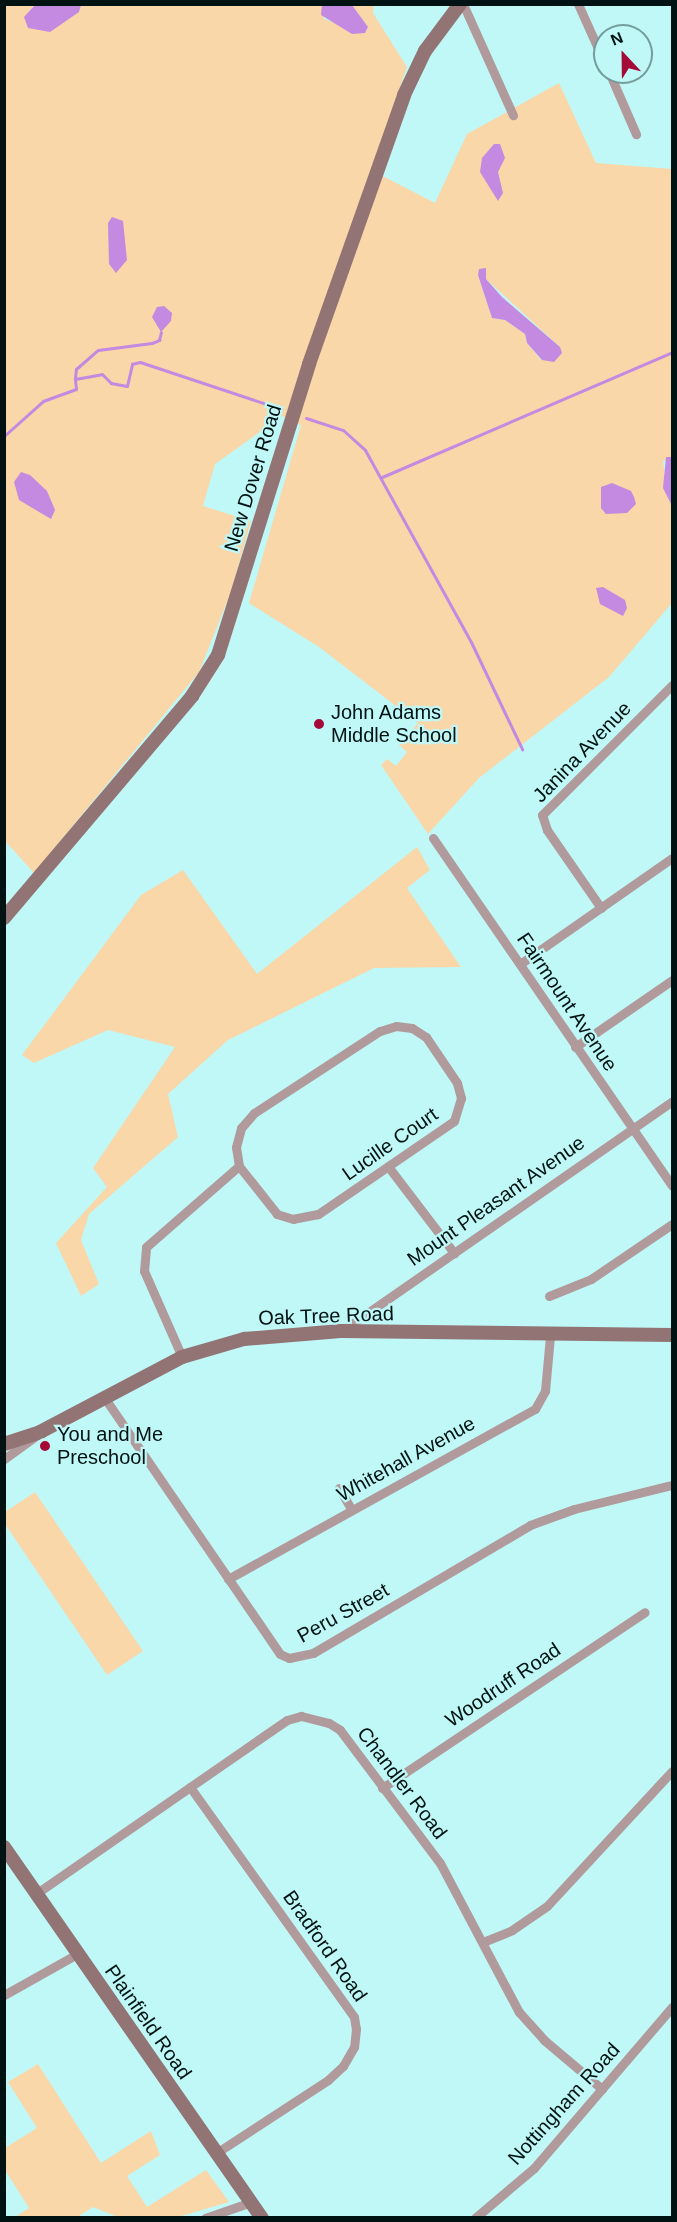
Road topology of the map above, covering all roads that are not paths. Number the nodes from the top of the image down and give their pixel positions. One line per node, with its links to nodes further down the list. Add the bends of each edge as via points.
1 (462, 4): 5 (street); 11 (street, New Dover Road, via 418,62 394,122 298,395 218,655 192,696)
2 (578, 4): 3 (street)
3 (593, 37)
4 (614, 84): 6 (street)
5 (513, 115)
6 (636, 134)
7 (672, 685): 10 (street, Janina Avenue, via 542,815 544,824)
8 (433, 838): 12 (street, Fairmount Avenue)
9 (672, 858): 10 (street)
10 (601, 908): 12 (street)
11 (4, 918)
12 (520, 964): 14 (street, Fairmount Avenue)
13 (672, 980): 14 (street)
14 (575, 1047): 16 (street, Fairmount Avenue)
15 (672, 1101): 16 (street, Mount Pleasant Avenue)
16 (632, 1128): 19 (street, Fairmount Avenue); 21 (street, Mount Pleasant Avenue)
17 (239, 1166): 18 (street, Lucille Court, via 270,1208 293,1219 318,1214); 18 (street, Lucille Court, via 238,1137 254,1113 380,1031 404,1027 429,1040 457,1083 460,1106 448,1127); 26 (street, via 146,1247 144,1271)
18 (390, 1169): 21 (street)
19 (672, 1186)
20 (672, 1224): 22 (street, via 591,1279)
21 (454, 1253): 23 (street, Mount Pleasant Avenue)
22 (549, 1296)
23 (341, 1331): 25 (street, Oak Tree Road); 26 (street, Oak Tree Road, via 244,1339)
24 (672, 1335): 25 (street, Oak Tree Road)
25 (550, 1336): 33 (street, Whitehall Avenue, via 545,1391 535,1409)
26 (182, 1357): 27 (street, Oak Tree Road)
27 (104, 1397): 28 (street, Oak Tree Road); 34 (street, Peru Street)
28 (40, 1432): 29 (street, Oak Tree Road); 30 (street)
29 (4, 1444)
30 (4, 1458)
31 (672, 1485): 34 (street, Peru Street, via 574,1509 530,1525 302,1658 280,1654)
32 (339, 1488): 33 (street)
33 (351, 1509): 34 (street, Whitehall Avenue)
34 (228, 1579)
35 (645, 1612): 38 (street, Woodruff Road)
36 (672, 1772): 41 (street, via 547,1906 531,1920)
37 (190, 1787): 38 (street, Chandler Road, via 278,1726 301,1716 340,1730); 40 (street, Chandler Road); 46 (street, Bradford Road, via 354,2017 356,2030 354,2047 336,2073)
38 (382, 1788): 41 (street, Chandler Road, via 440,1863)
39 (4, 1847): 40 (street, Plainfield Road)
40 (37, 1893): 42 (street, Plainfield Road)
41 (483, 1942): 45 (street, Chandler Road, via 519,2012 544,2040)
42 (77, 1954): 43 (street); 46 (street, Plainfield Road)
43 (4, 1995)
44 (672, 2007): 45 (street, Nottingham Road)
45 (602, 2089): 50 (street, Nottingham Road, via 534,2168)
46 (216, 2153): 47 (street, Plainfield Road)
47 (251, 2202): 48 (street); 49 (street, Plainfield Road)
48 (205, 2217)
49 (262, 2217)
50 (475, 2217)

